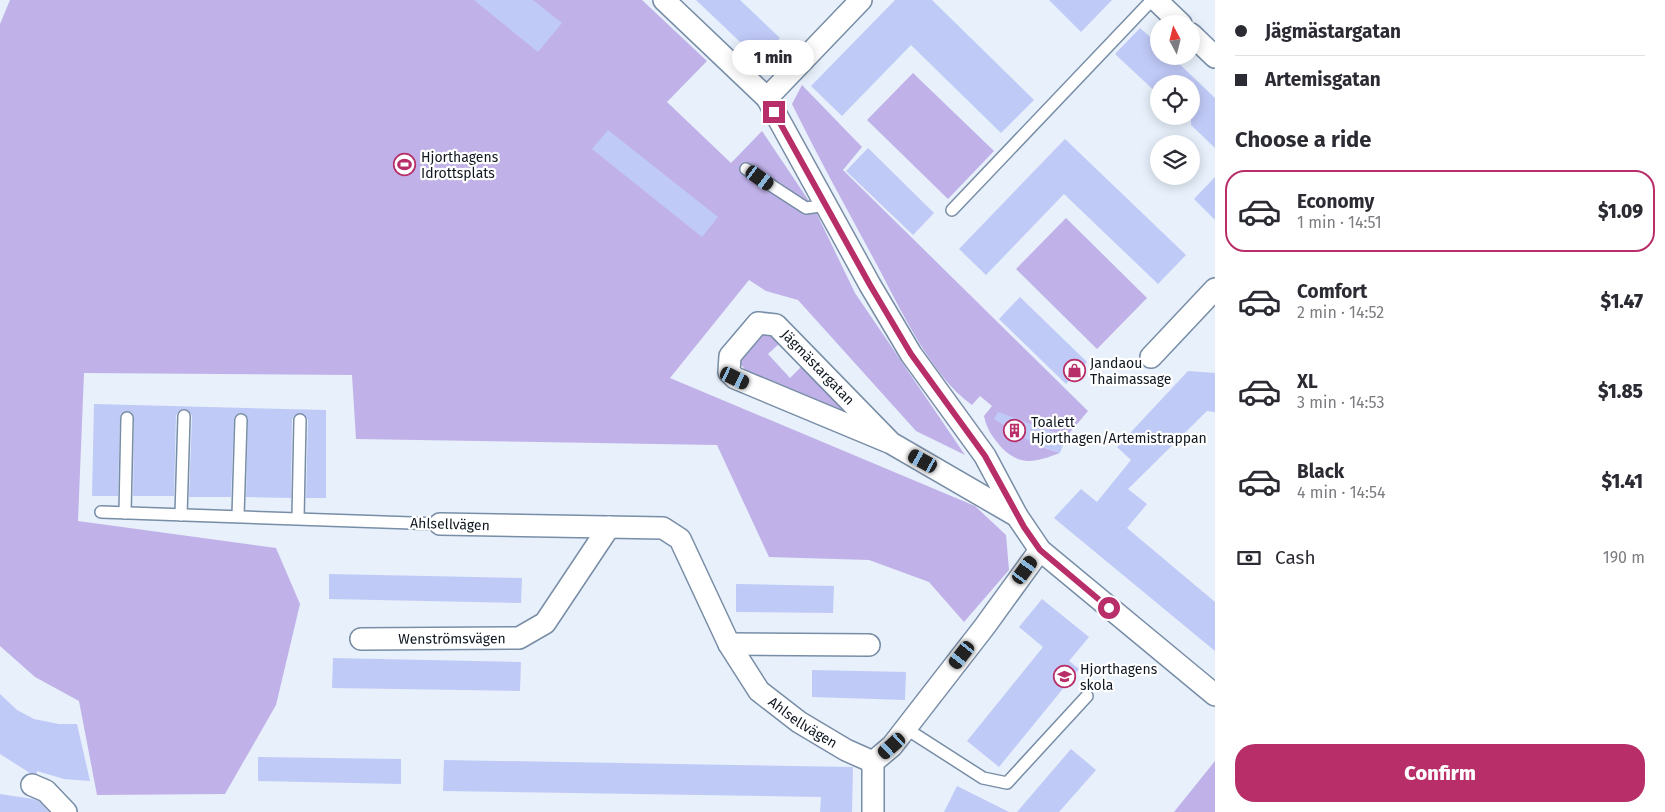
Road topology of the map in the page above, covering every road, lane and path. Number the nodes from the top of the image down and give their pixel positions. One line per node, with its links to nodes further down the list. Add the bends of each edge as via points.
1 (664, 0): 8 (street)
2 (861, 0): 8 (street)
3 (1152, 0): 11 (lane)
4 (1156, 0): 5 (street)
5 (1172, 15)
6 (1200, 41): 7 (street)
7 (1213, 52)
8 (766, 98): 10 (street)
9 (746, 169): 10 (lane, via 806,208)
10 (827, 205): 23 (street, via 911,354 985,456)
11 (952, 210)
12 (1215, 289): 13 (street)
13 (1151, 357)
14 (184, 416): 21 (lane)
15 (127, 418): 20 (lane)
16 (241, 420): 22 (lane)
17 (300, 420): 24 (lane)
18 (891, 443): 18 (street, Jägmästargatan, via 776,325 758,323 730,356 729,372 735,378); 23 (street, Jägmästargatan)
19 (100, 512): 20 (lane, Ahlsellvägen)
20 (125, 513): 21 (lane, Ahlsellvägen)
21 (181, 515): 22 (lane, Ahlsellvägen)
22 (238, 516): 24 (lane, Ahlsellvägen)
23 (1017, 516): 27 (street)
24 (298, 518): 25 (lane, Ahlsellvägen)
25 (440, 524): 26 (street, Ahlsellvägen)
26 (608, 527): 28 (street, Wenströmsvägen, via 545,623 519,638); 29 (street, Ahlsellvägen, via 663,528 680,539)
27 (1040, 550): 31 (street); 33 (street)
28 (361, 639)
29 (729, 644): 30 (street); 34 (street, Ahlsellvägen, via 759,691 799,722)
30 (869, 645)
31 (1215, 695)
32 (1087, 696): 33 (lane, via 1007,783 982,778)
33 (905, 728): 34 (street, via 892,746)
34 (873, 762): 37 (street)
35 (32, 785): 36 (street, via 46,791)
36 (66, 812)
37 (873, 812)

